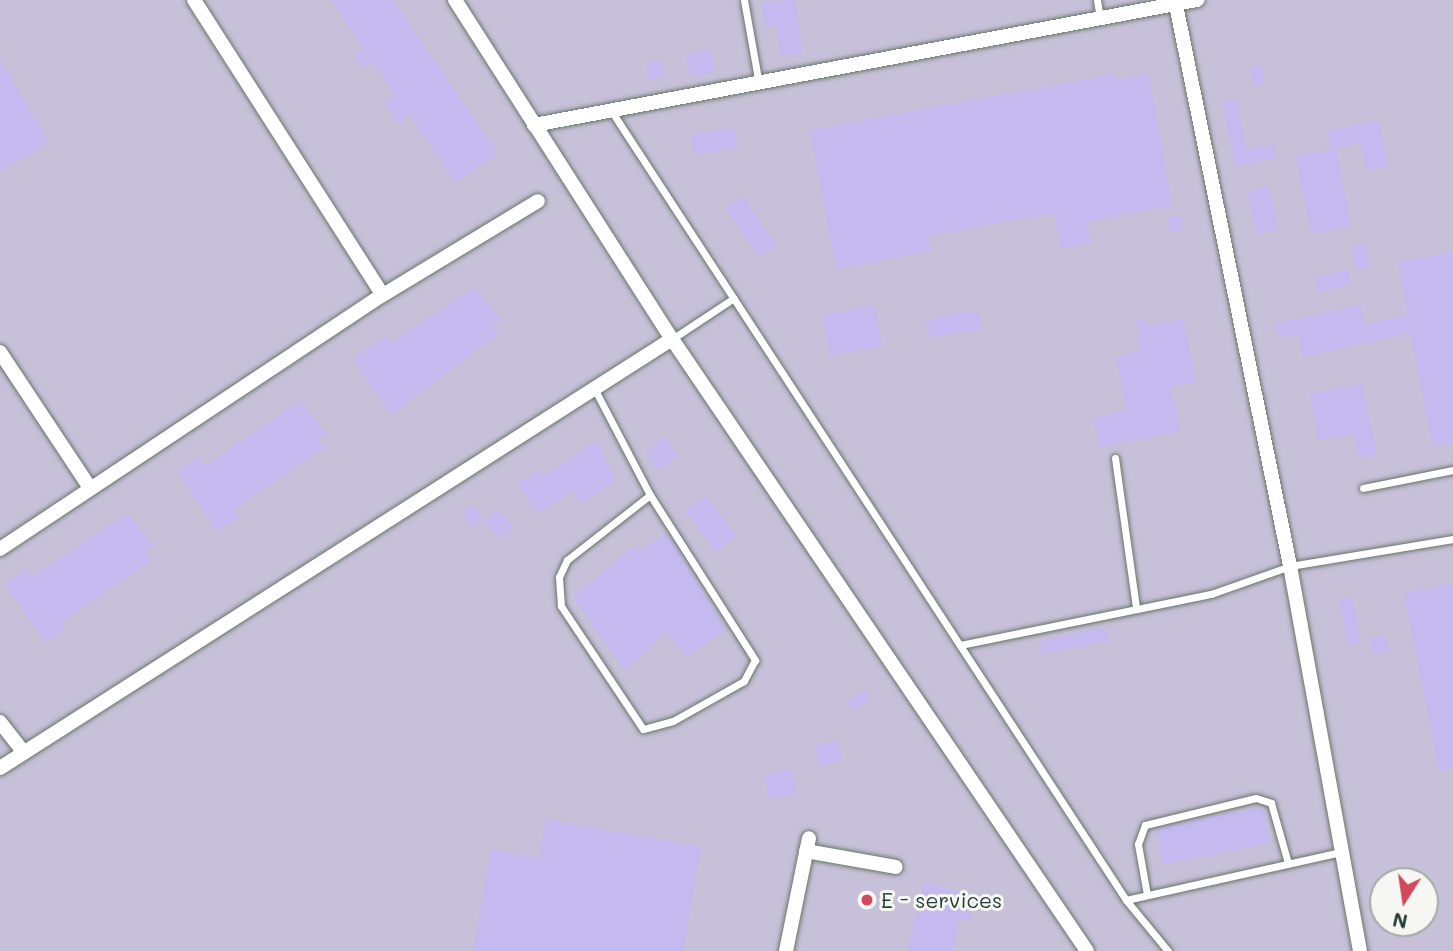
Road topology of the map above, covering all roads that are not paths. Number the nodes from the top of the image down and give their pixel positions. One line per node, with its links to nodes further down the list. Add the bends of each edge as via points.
1 (194, 0): 12 (street)
2 (455, 0): 10 (street)
3 (744, 0): 8 (lane)
4 (1097, 0): 7 (lane)
5 (1197, 0): 6 (street)
6 (1175, 2): 7 (street); 24 (street)
7 (1100, 19): 8 (street)
8 (759, 85): 9 (street)
9 (612, 112): 10 (street); 13 (lane)
10 (534, 125): 14 (street)
11 (538, 201): 12 (street)
12 (383, 295): 19 (street)
13 (734, 298): 14 (lane); 26 (lane)
14 (672, 339): 16 (street); 36 (street)
15 (0, 352): 19 (street)
16 (593, 388): 21 (lane); 28 (street)
17 (1115, 458): 25 (lane)
18 (1453, 470): 20 (lane)
19 (90, 488): 23 (street)
20 (1363, 488)
21 (650, 495): 21 (lane, via 755,660 744,681 673,721 643,729 561,606 559,577 567,559)
22 (1453, 539): 24 (lane)
23 (0, 549)
24 (1290, 566): 25 (lane, via 1211,594); 30 (street)
25 (1136, 607): 26 (lane)
26 (960, 645): 34 (lane)
27 (0, 722): 28 (street)
28 (23, 753): 29 (street)
29 (0, 768)
30 (1340, 852): 31 (lane); 38 (street)
31 (1288, 863): 33 (lane); 33 (lane, via 1271,803 1256,798 1145,825 1138,844)
32 (896, 867): 35 (street, via 808,844)
33 (1147, 895): 34 (lane)
34 (1126, 900): 37 (lane)
35 (786, 951)
36 (1087, 951)
37 (1168, 951)
38 (1360, 951)

